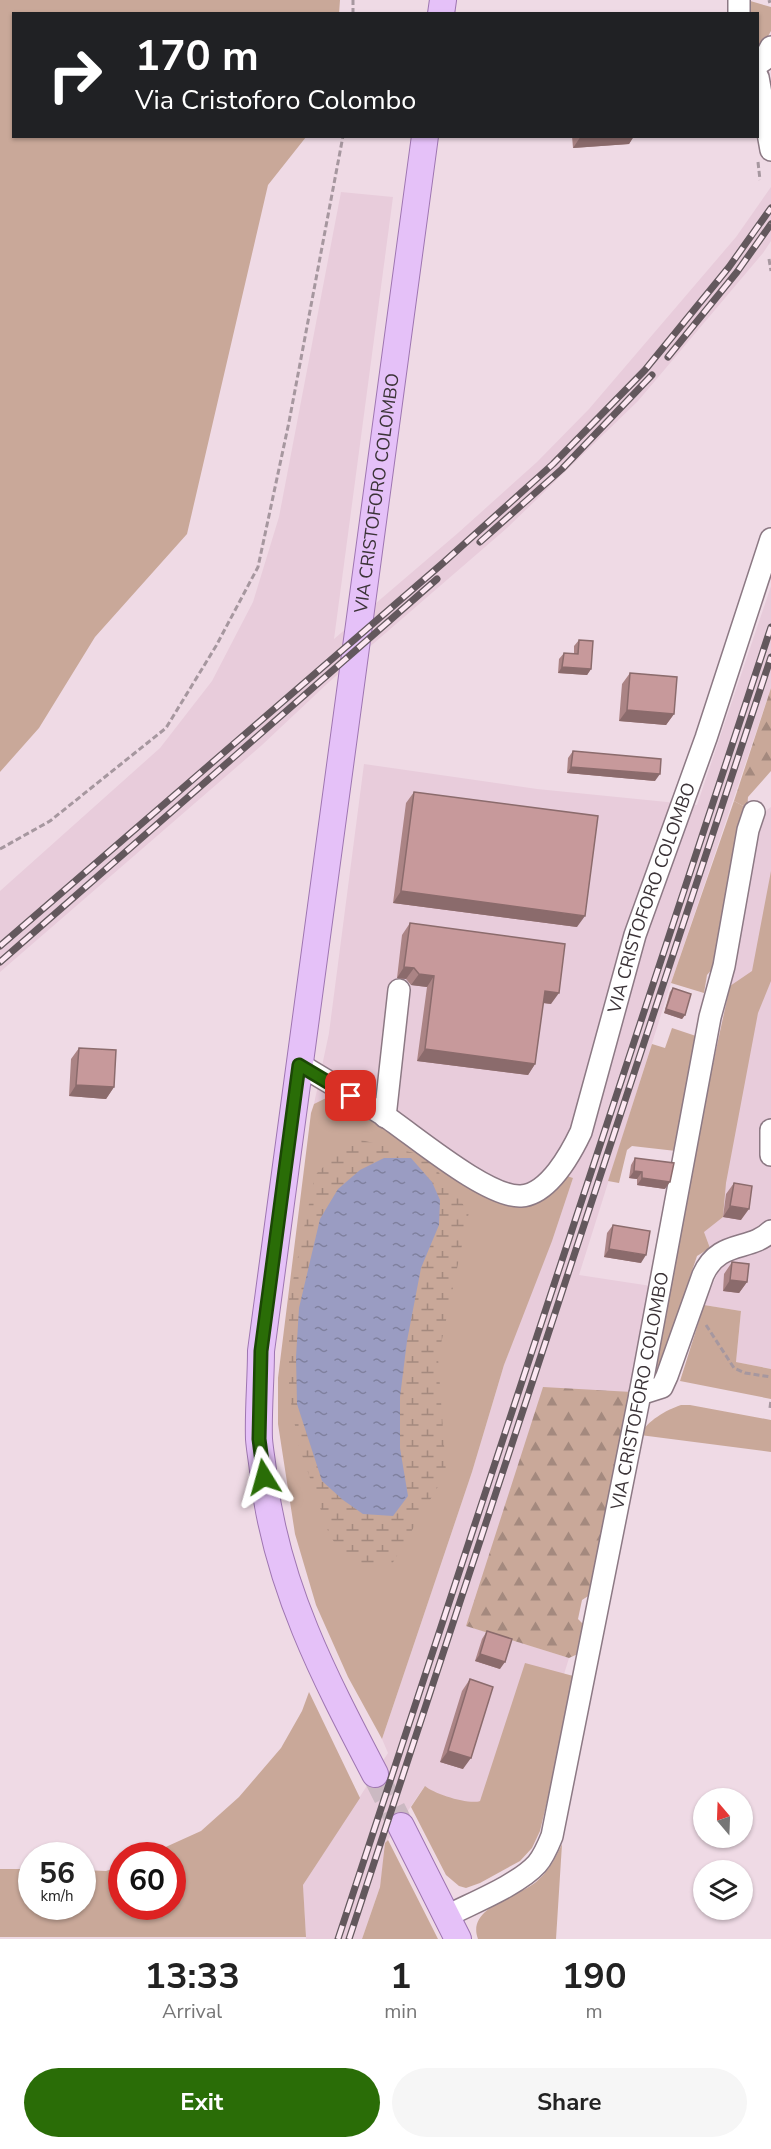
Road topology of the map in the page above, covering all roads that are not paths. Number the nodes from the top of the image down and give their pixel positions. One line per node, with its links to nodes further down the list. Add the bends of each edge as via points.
1 (762, 62): 3 (street)
2 (425, 138): 7 (main road, VIA CRISTOFORO COLOMBO)
3 (771, 150)
4 (771, 539): 8 (street, VIA CRISTOFORO COLOMBO, via 706,738 635,935 588,1110 572,1152 540,1189 524,1196 506,1196)
5 (754, 812): 12 (street, VIA CRISTOFORO COLOMBO, via 710,1017)
6 (399, 990): 8 (street)
7 (299, 1065): 8 (street, VIA CRISTOFORO COLOMBO); 13 (main road, VIA CRISTOFORO COLOMBO, via 261,1351 259,1439 269,1515 293,1601 325,1677)
8 (385, 1117)
9 (771, 1130): 10 (street)
10 (771, 1155)
11 (771, 1231): 12 (street, via 764,1238 714,1258 702,1275 662,1387)
12 (640, 1394): 15 (street, VIA CRISTOFORO COLOMBO, via 552,1836 545,1854 531,1870)
13 (375, 1774)
14 (401, 1826): 15 (main road)
15 (447, 1916): 16 (main road)
16 (458, 1939)

